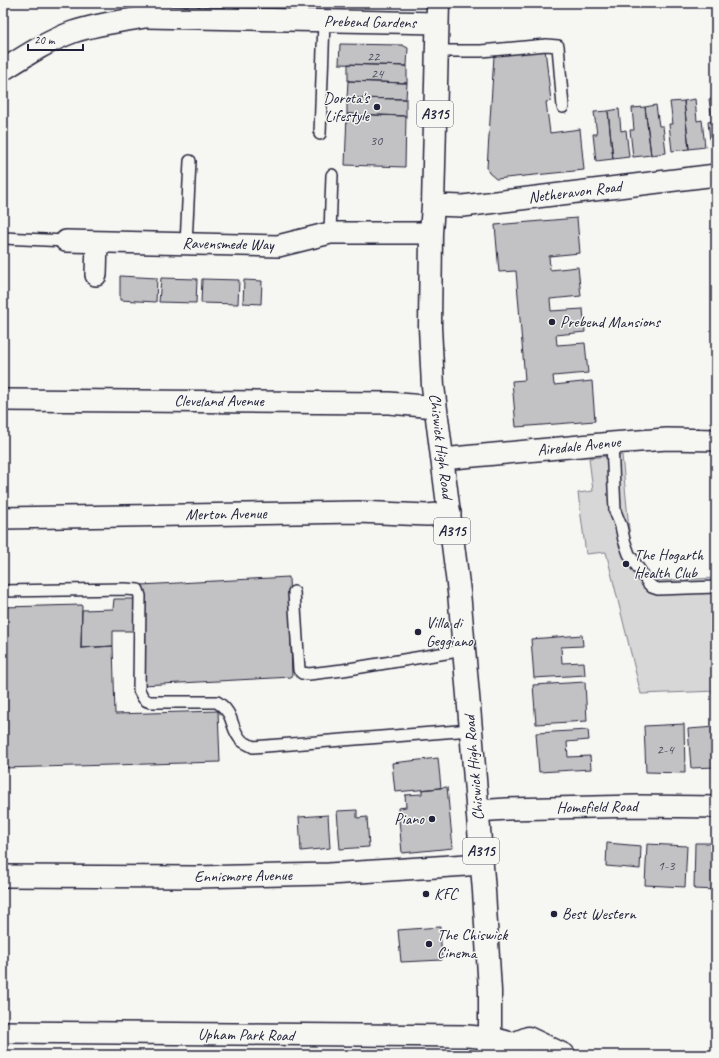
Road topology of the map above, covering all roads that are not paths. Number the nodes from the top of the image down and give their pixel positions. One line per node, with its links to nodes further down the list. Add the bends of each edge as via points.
1 (438, 13): 2 (street, Prebend Gardens); 3 (main road, Chiswick High Road / A315)
2 (324, 21): 4 (street, Prebend Gardens, via 146,17 105,23 73,32 40,47); 6 (lane)
3 (437, 51): 5 (lane, via 558,46); 10 (main road, Chiswick High Road / A315)
4 (3, 70)
5 (563, 107)
6 (320, 134)
7 (190, 161): 16 (lane)
8 (332, 175): 11 (lane)
9 (716, 175): 10 (street, Netheravon Road, via 463,206)
10 (433, 205): 12 (main road, Chiswick High Road / A315)
11 (330, 233): 12 (street, Ravensmede Way); 16 (street, Ravensmede Way, via 278,246)
12 (430, 233): 19 (main road, Chiswick High Road / A315, via 430,327)
13 (3, 238): 14 (lane)
14 (66, 241): 15 (street, Ravensmede Way)
15 (97, 242): 16 (street, Ravensmede Way); 17 (street)
16 (186, 244)
17 (96, 275)
18 (3, 400): 19 (street, Cleveland Avenue, via 389,402)
19 (435, 407): 22 (main road, Chiswick High Road / A315)
20 (716, 440): 21 (street, Airedale Avenue, via 667,439)
21 (612, 443): 22 (street, Airedale Avenue); 25 (lane, via 615,511 629,554 648,583 658,589)
22 (442, 459): 23 (main road, Chiswick High Road / A315)
23 (450, 513): 24 (street, Merton Avenue, via 427,515 358,512); 28 (main road, Chiswick High Road / A315)
24 (3, 518)
25 (716, 587)
26 (3, 591): 29 (lane, via 125,588 138,590 140,690 145,701 216,702 230,715 242,742 253,747)
27 (294, 592): 28 (lane, via 299,670 302,673 343,670)
28 (464, 650): 29 (main road, Chiswick High Road / A315)
29 (471, 730): 31 (main road, Chiswick High Road / A315)
30 (716, 807): 31 (street, Homefield Road, via 630,806)
31 (477, 811): 32 (main road, Chiswick High Road / A315)
32 (482, 864): 33 (street, Ennismore Avenue, via 321,875); 35 (main road, Chiswick High Road / A315, via 490,991)
33 (3, 876)
34 (3, 1032): 35 (street, Upham Park Road, via 466,1036)
35 (489, 1046): 36 (main road)
36 (516, 1049): 37 (main road, via 528,1038)
37 (564, 1055)

